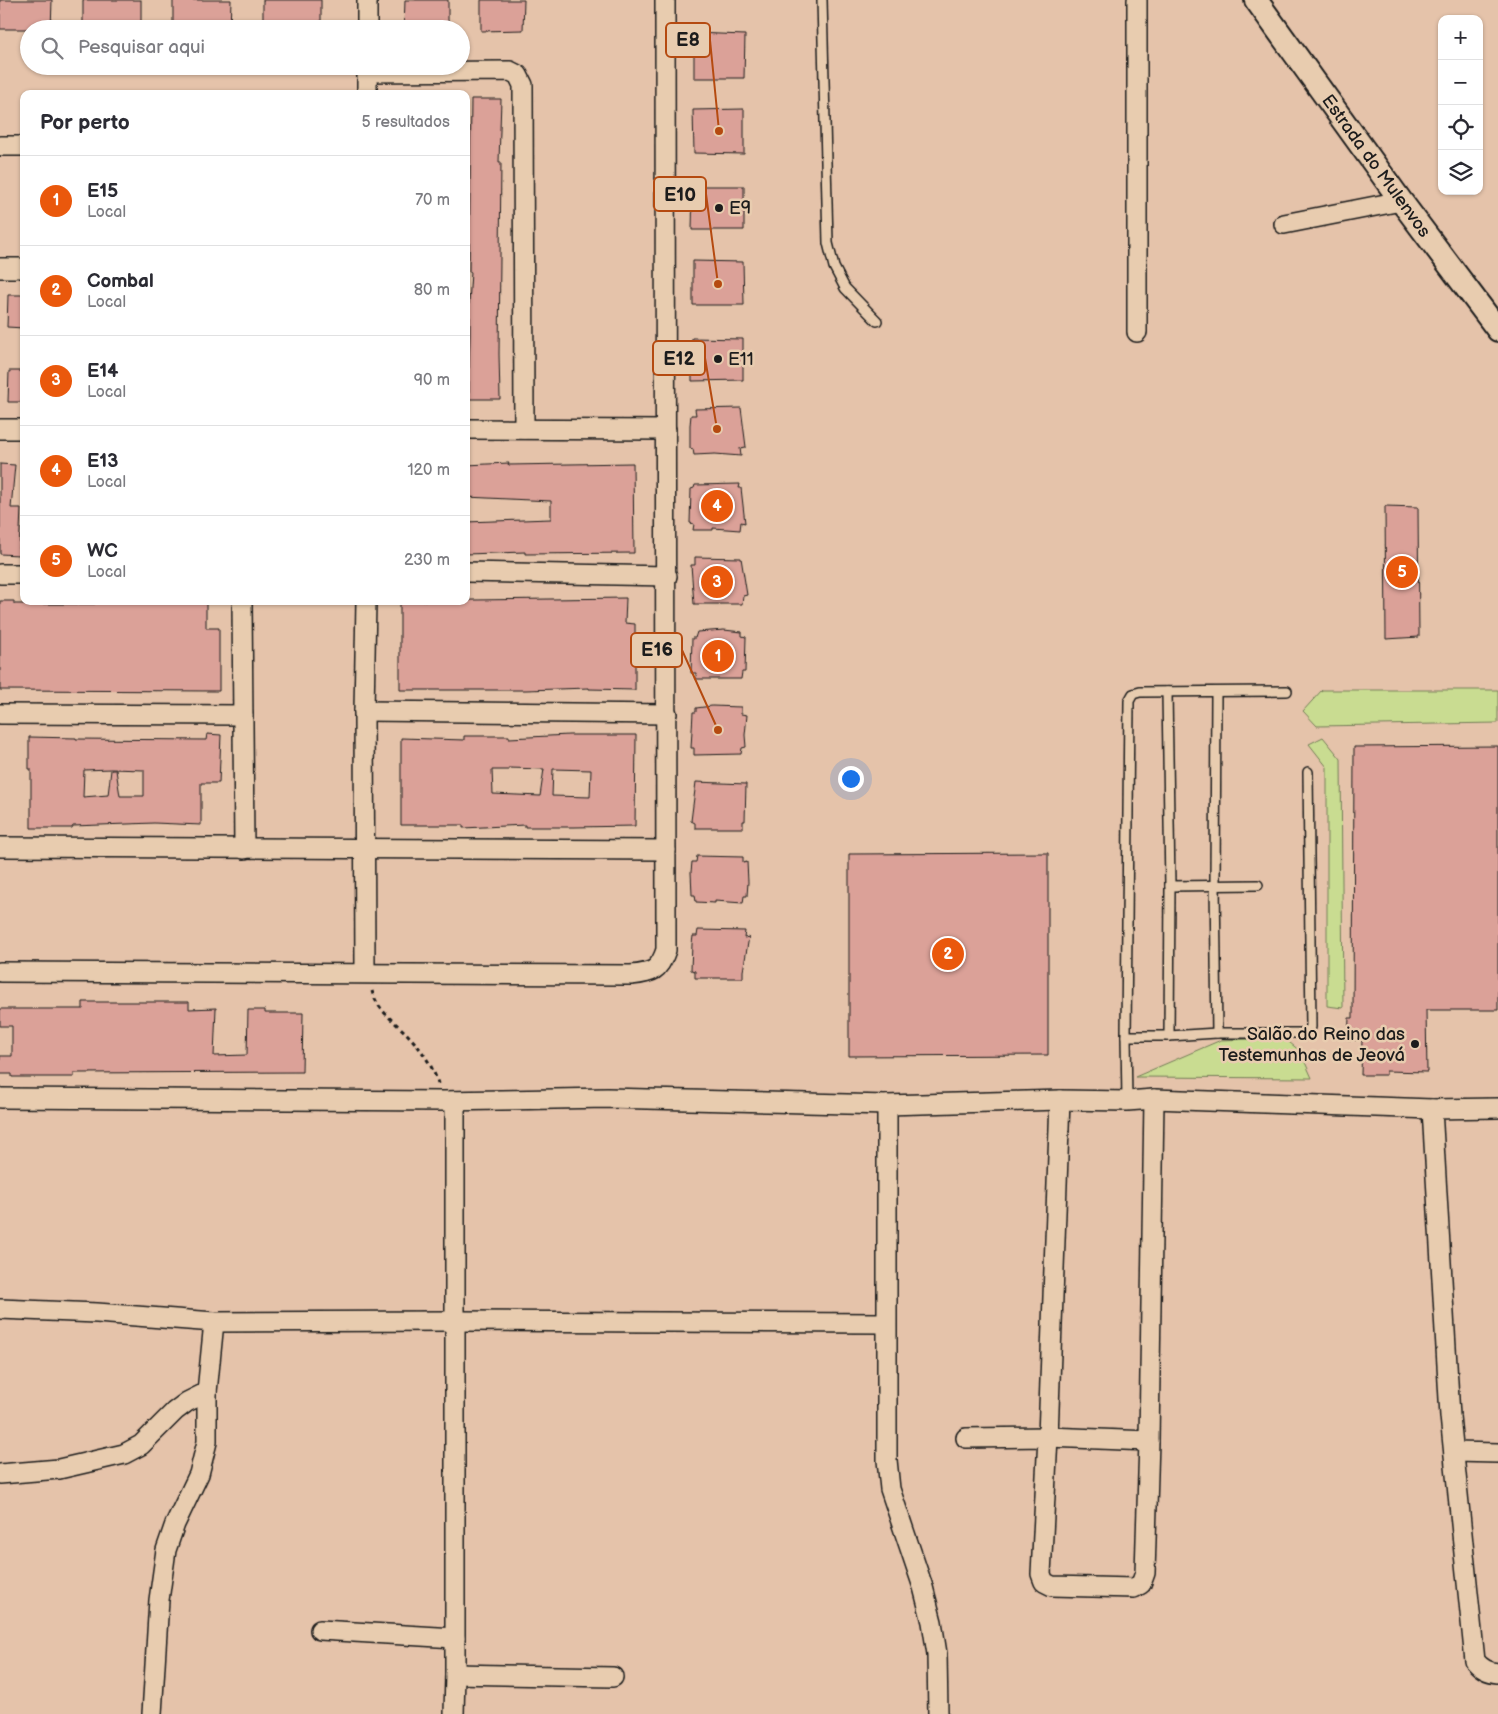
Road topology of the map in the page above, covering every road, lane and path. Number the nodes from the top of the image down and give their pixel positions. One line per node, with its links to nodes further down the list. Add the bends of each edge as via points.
1 (367, 0): 6 (street)
2 (666, 0): 23 (street)
3 (822, 0): 16 (lane, via 828,243 834,267 845,288)
4 (1137, 0): 18 (street)
5 (1256, 0): 12 (street, Estrada do Mulenvos)
6 (367, 20)
7 (470, 70): 19 (street, via 510,71 522,81)
8 (367, 75): 9 (street)
9 (367, 90)
10 (0, 146): 11 (street)
11 (20, 146)
12 (1401, 201): 13 (street); 17 (street, Estrada do Mulenvos)
13 (1284, 224)
14 (0, 268): 15 (street)
15 (20, 268)
16 (877, 321)
17 (1498, 330)
18 (1137, 332)
19 (524, 428): 22 (street); 23 (street)
20 (0, 429): 21 (street)
21 (20, 429)
22 (470, 429)
23 (666, 430): 27 (street)
24 (470, 572): 27 (street)
25 (0, 574): 26 (street)
26 (20, 574)
27 (667, 576): 37 (street)
28 (242, 605): 38 (street)
29 (366, 605): 35 (street)
30 (1256, 691): 31 (lane); 33 (lane); 34 (lane)
31 (1287, 691)
32 (1167, 692): 33 (lane); 45 (lane); 52 (lane, via 1140,692 1133,694 1130,701)
33 (1216, 692): 44 (lane)
34 (1256, 701)
35 (364, 711): 37 (street); 41 (street)
36 (0, 714): 38 (street)
37 (667, 714): 43 (street)
38 (243, 715): 42 (street)
39 (1308, 772): 51 (lane, via 1311,1027 1303,1033)
40 (0, 847): 42 (street)
41 (364, 848): 42 (street); 43 (street); 48 (street)
42 (244, 849)
43 (666, 850): 48 (street, via 666,950 662,963 648,974)
44 (1215, 885): 45 (lane); 46 (lane, via 1258,879); 50 (lane)
45 (1170, 886): 53 (lane)
46 (1258, 896)
47 (0, 972): 48 (street)
48 (365, 973): 57 (path, via 374,1000 424,1055)
49 (1259, 1023): 51 (lane)
50 (1217, 1033): 51 (lane); 53 (lane)
51 (1260, 1033)
52 (1126, 1036): 53 (lane); 58 (lane)
53 (1169, 1036)
54 (0, 1098): 57 (street)
55 (1154, 1099): 58 (street); 60 (street); 69 (street)
56 (1060, 1100): 58 (street); 59 (street); 67 (street)
57 (449, 1101): 59 (street, via 607,1098); 63 (street)
58 (1127, 1101)
59 (887, 1105): 65 (street)
60 (1432, 1108): 61 (street); 70 (street)
61 (1498, 1108)
62 (0, 1309): 64 (street)
63 (454, 1321): 64 (street); 65 (street); 74 (street)
64 (214, 1322): 66 (street)
65 (886, 1323): 80 (street, via 890,1489 932,1622 937,1654)
66 (207, 1392): 72 (street, via 187,1402 141,1445 124,1454 59,1469); 78 (street, via 205,1450 166,1550 159,1600)
67 (1048, 1437): 68 (street); 69 (street); 69 (street, via 1041,1574 1044,1582 1052,1586 1134,1588 1141,1584 1145,1573)
68 (966, 1438)
69 (1149, 1441)
70 (1454, 1452): 71 (street); 75 (street, via 1475,1661 1481,1668)
71 (1498, 1453)
72 (0, 1474)
73 (320, 1630): 74 (street)
74 (454, 1638): 76 (street)
75 (1498, 1673)
76 (455, 1674): 77 (street); 79 (street)
77 (613, 1677)
78 (152, 1714)
79 (454, 1714)
80 (938, 1714)

